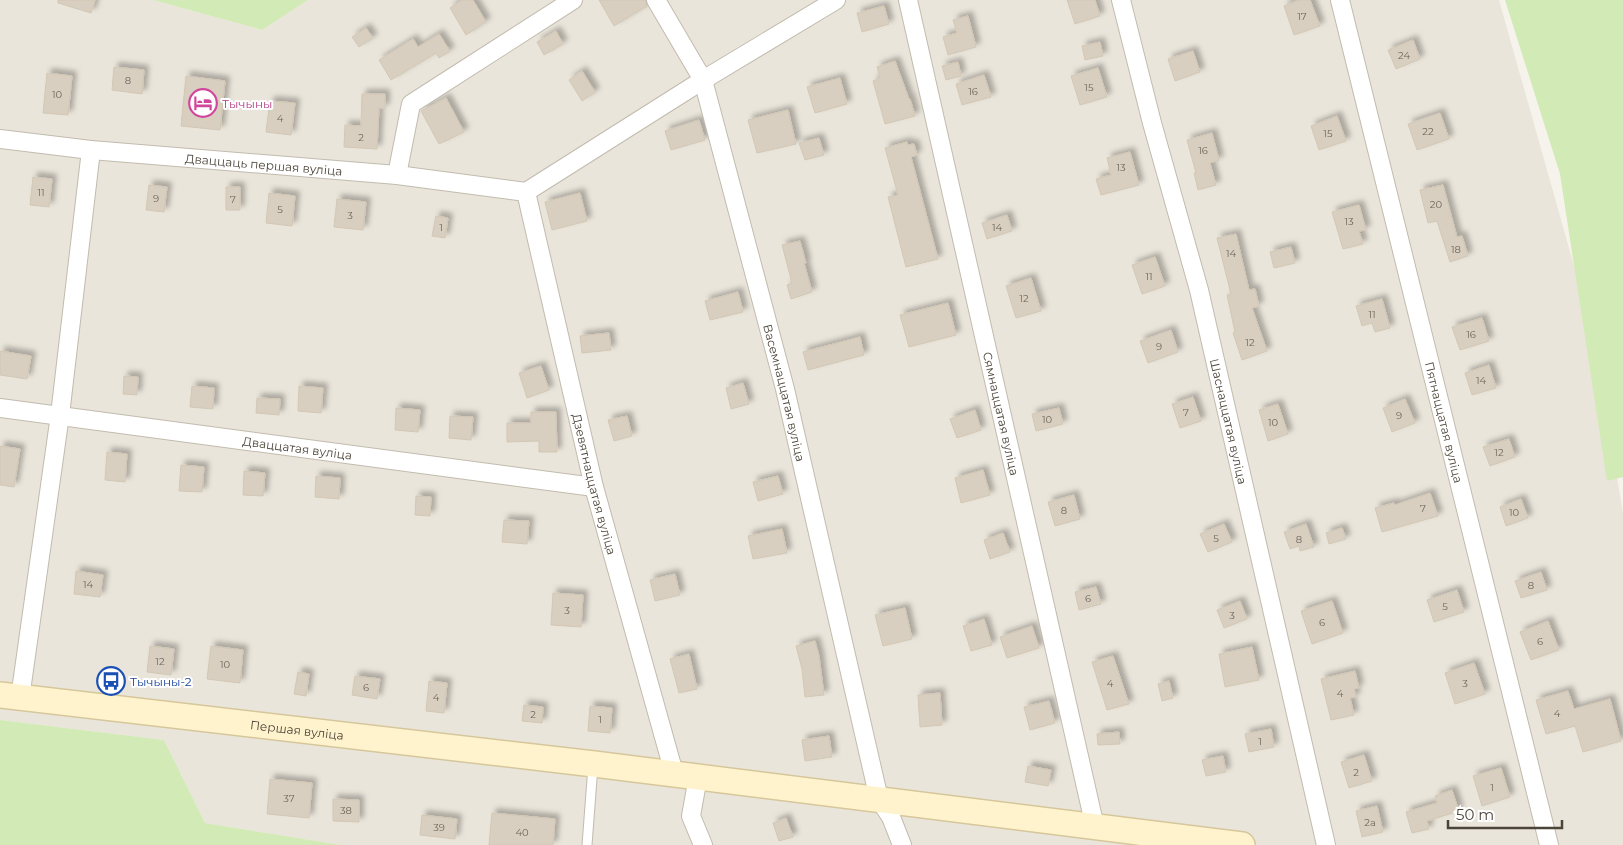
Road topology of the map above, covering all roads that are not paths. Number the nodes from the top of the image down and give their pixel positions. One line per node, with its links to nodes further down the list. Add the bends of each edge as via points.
1 (573, 0): 10 (street, via 410,104)
2 (656, 0): 7 (street, Васемнаццатая вуліца)
3 (836, 0): 7 (street)
4 (908, 0): 20 (street, Сямнаццатая вуліца)
5 (1121, 0): 25 (street, Шаснаццатая вуліца, via 1199,290)
6 (1340, 0): 26 (street, Пятнаццатая вуліца)
7 (704, 80): 11 (street); 19 (street, Васемнаццатая вуліца, via 784,389)
8 (0, 139): 9 (street, Дваццаць першая вуліца)
9 (91, 150): 10 (street, Дваццаць першая вуліца); 13 (street)
10 (397, 175): 11 (street, Дваццаць першая вуліца)
11 (526, 192): 14 (street, Дзевятнаццатая вуліца)
12 (0, 408): 13 (street, Дваццатая вуліца)
13 (60, 415): 14 (street, Дваццатая вуліца); 15 (street)
14 (594, 487): 17 (street, Дзевятнаццатая вуліца)
15 (10, 696): 16 (main road, Першая вуліца)
16 (594, 764): 17 (main road, Першая вуліца); 21 (lane)
17 (674, 773): 18 (main road, Першая вуліца)
18 (698, 777): 19 (main road, Першая вуліца); 22 (street, via 691,816)
19 (879, 799): 20 (main road, Першая вуліца); 23 (street, Васемнаццатая вуліца, via 891,817)
20 (1094, 828): 24 (main road, Першая вуліца)
21 (586, 845)
22 (703, 845)
23 (902, 845)
24 (1242, 845)
25 (1326, 845)
26 (1549, 845)

